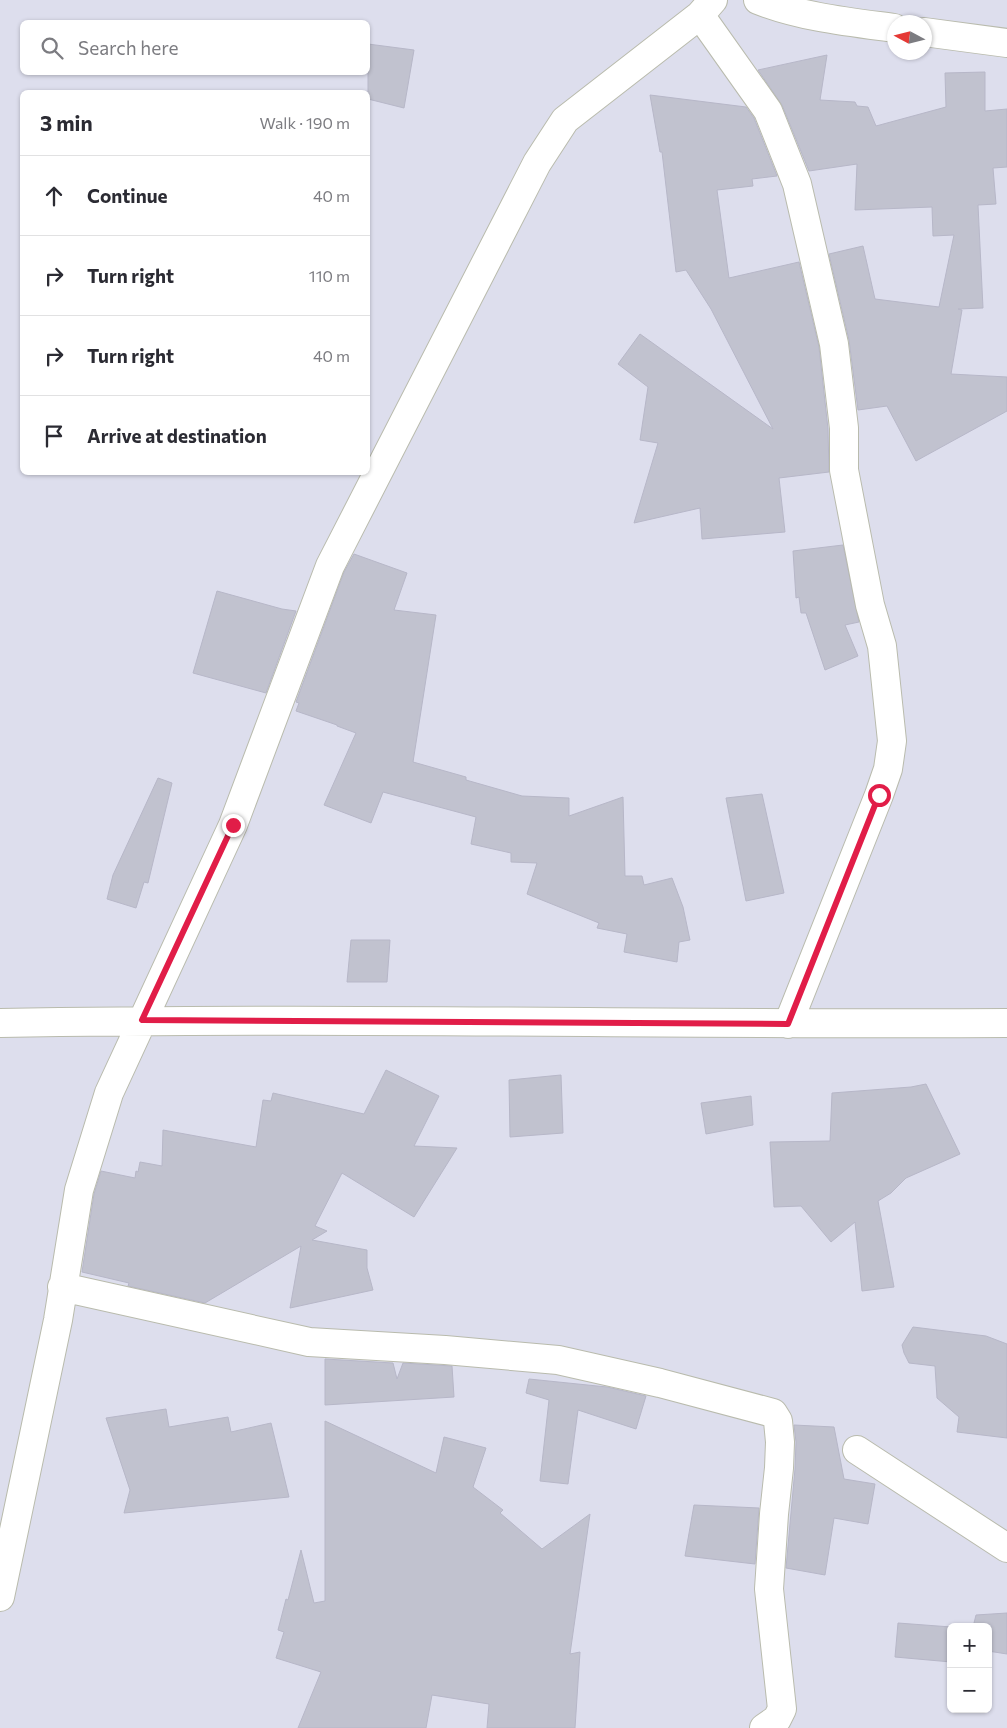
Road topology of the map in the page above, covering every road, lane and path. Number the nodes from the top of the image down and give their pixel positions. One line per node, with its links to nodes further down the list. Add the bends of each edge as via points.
1 (758, 0): 3 (street, via 778,8)
2 (706, 8): 6 (street, via 565,120 537,163 330,566 233,825); 9 (street, via 768,111 798,184 834,344 844,428 844,470 870,605 882,646 892,742 888,769 879,795)
3 (887, 27)
4 (932, 33): 5 (street)
5 (1007, 44)
6 (142, 1020): 7 (street); 9 (street); 10 (street, via 109,1093 79,1190)
7 (0, 1023)
8 (1007, 1023): 9 (street)
9 (788, 1024)
10 (62, 1287): 13 (street, via 58,1320); 14 (street, via 309,1342 558,1360 773,1413 778,1421 780,1451 769,1589 782,1709 777,1719)
11 (857, 1450): 12 (street)
12 (1007, 1548)
13 (0, 1597)
14 (764, 1728)

